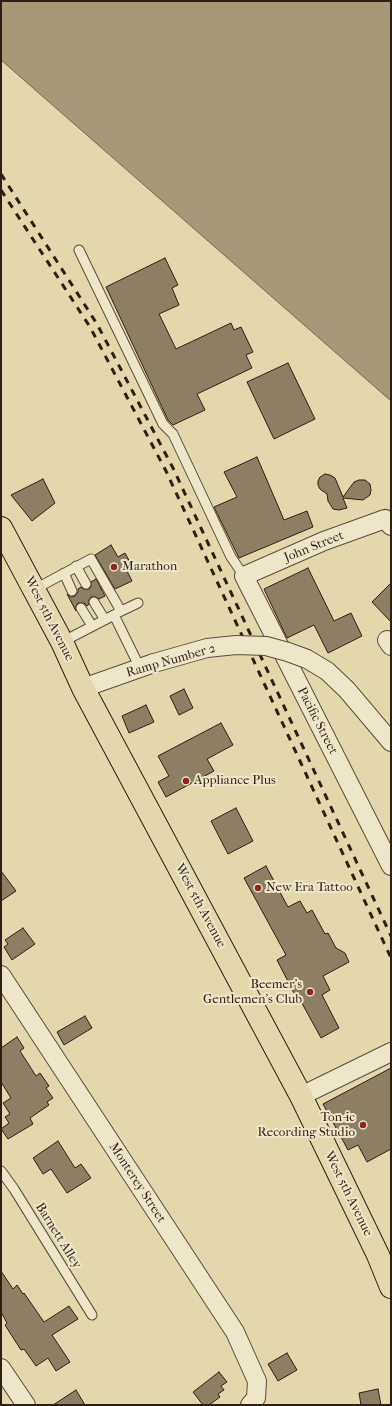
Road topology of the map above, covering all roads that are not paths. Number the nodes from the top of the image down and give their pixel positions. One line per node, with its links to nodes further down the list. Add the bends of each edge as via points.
1 (79, 250): 6 (lane, via 163,424 173,434 231,557)
2 (388, 522): 6 (street, John Street, via 324,541)
3 (1, 528): 8 (main road, West 5th Avenue)
4 (76, 566): 5 (lane); 7 (lane); 13 (lane, via 91,559)
5 (64, 574): 8 (lane); 9 (lane)
6 (244, 576): 20 (street, Pacific Street)
7 (86, 584)
8 (35, 589): 16 (main road, West 5th Avenue)
9 (72, 592)
10 (94, 602): 14 (lane)
11 (138, 603): 13 (lane)
12 (81, 608): 15 (lane)
13 (118, 613): 14 (lane); 17 (lane)
14 (105, 620): 15 (lane)
15 (92, 626): 16 (lane)
16 (62, 642): 18 (main road, West 5th Avenue)
17 (147, 666): 18 (street, Ramp Number 2); 19 (street, Ramp Number 2, bridge, via 207,648 236,645 266,646 288,652 307,659 327,671 347,690)
18 (83, 688): 23 (main road, West 5th Avenue)
19 (391, 742)
20 (391, 866)
21 (1, 975): 28 (street, Monterey Street, via 235,1332 257,1381)
22 (391, 1052): 23 (street)
23 (301, 1096): 25 (main road, West 5th Avenue)
24 (1, 1172): 26 (lane, Barnett Alley)
25 (391, 1287)
26 (92, 1315)
27 (1, 1368): 29 (street)
28 (253, 1402)
29 (26, 1405)

